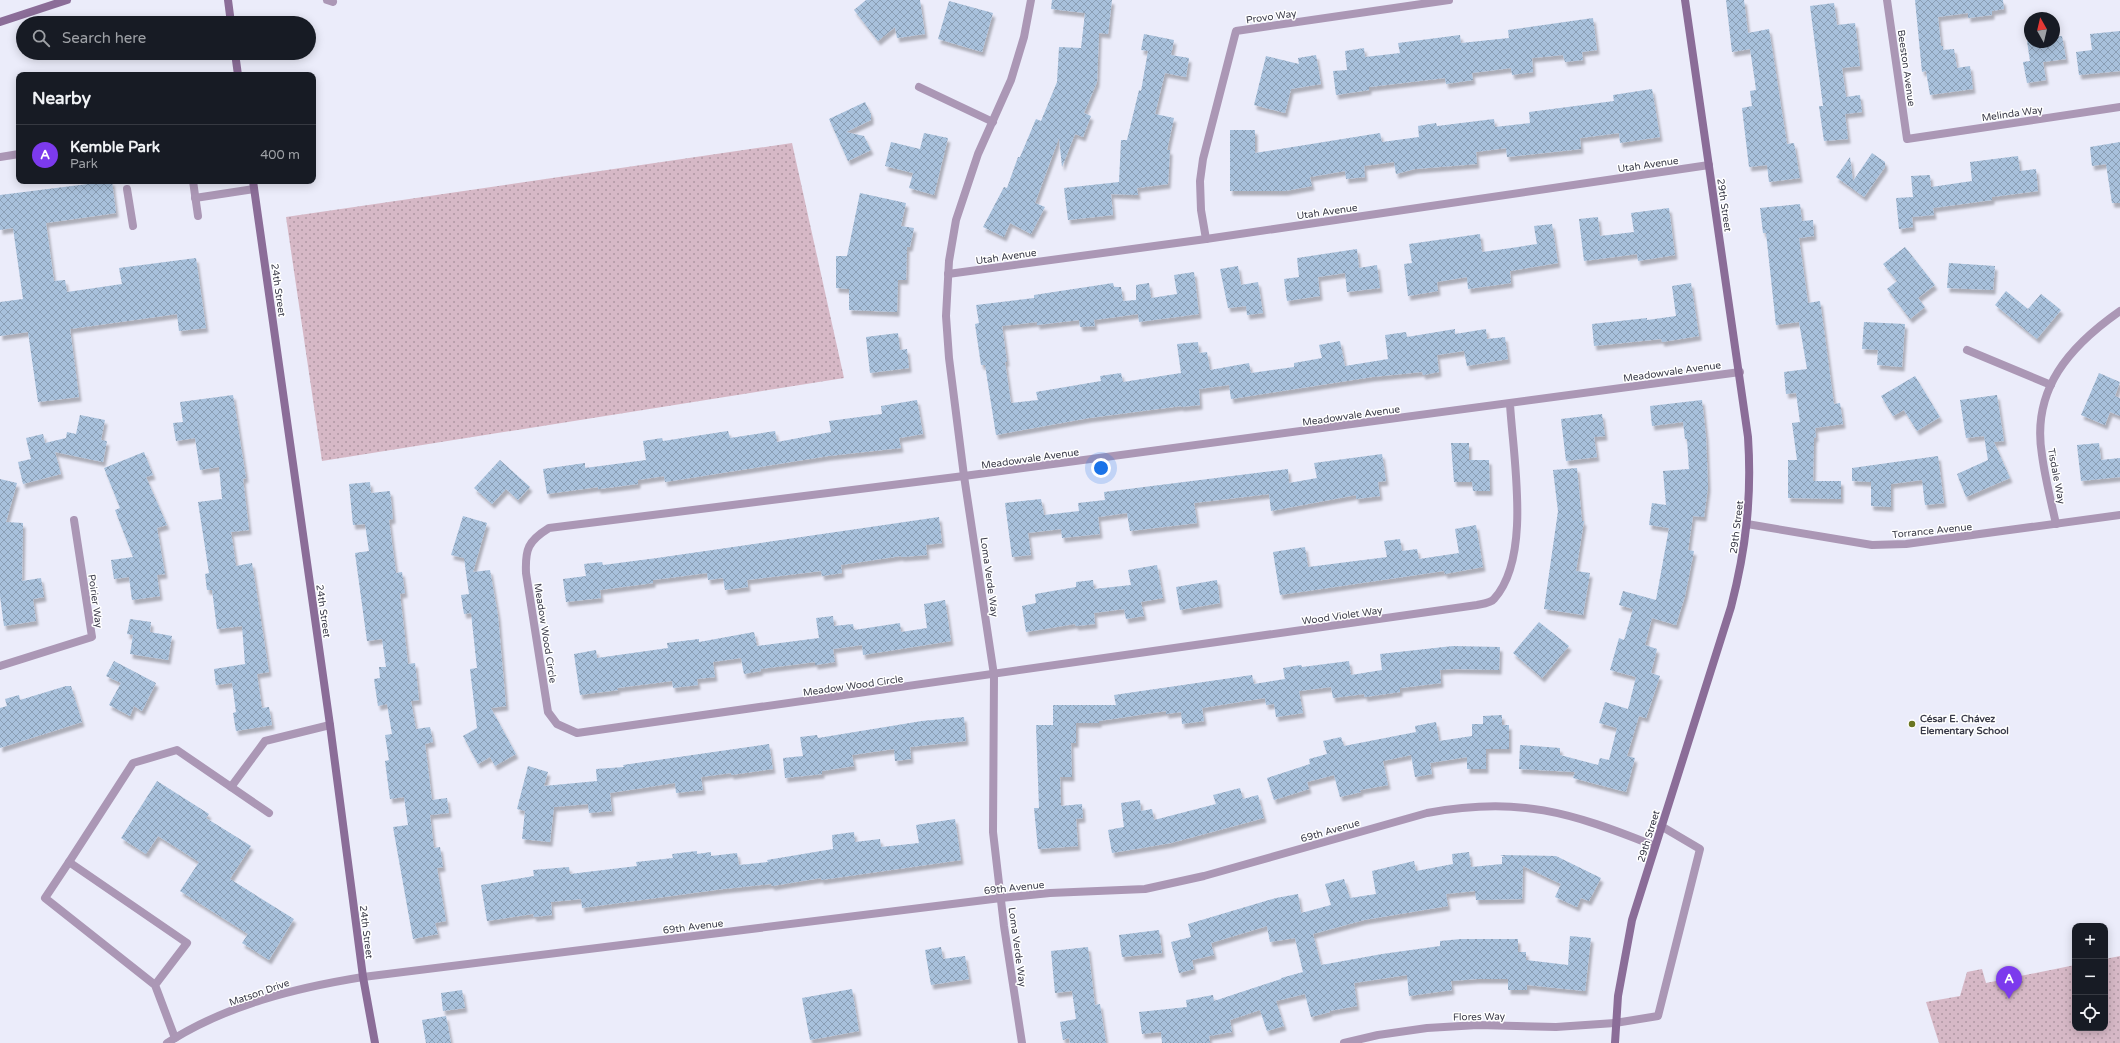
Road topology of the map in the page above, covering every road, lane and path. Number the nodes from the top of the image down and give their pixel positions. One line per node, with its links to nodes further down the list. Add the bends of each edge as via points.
1 (67, 0): 7 (street)
2 (228, 0): 8 (street)
3 (1031, 0): 15 (street, Loma Verde Way, via 1024,37 1011,80)
4 (1449, 0): 26 (street, Provo Way, via 1236,31 1202,166 1201,210)
5 (1685, 0): 19 (street, 29th Street)
6 (1888, 0): 16 (street, Beeston Avenue)
7 (18, 16)
8 (230, 16)
9 (16, 17): 10 (street)
10 (0, 22)
11 (236, 60): 12 (street)
12 (238, 72)
13 (919, 87): 15 (street)
14 (2120, 107): 16 (street, Melinda Way)
15 (993, 122): 27 (street, Loma Verde Way, via 965,187 956,220)
16 (1907, 139)
17 (16, 154): 18 (street)
18 (0, 157)
19 (1709, 165): 26 (street, Utah Avenue); 30 (street, 29th Street)
20 (193, 184): 23 (street)
21 (254, 185): 23 (street); 40 (street, 24th Street)
22 (128, 189): 25 (street)
23 (195, 198): 24 (street)
24 (198, 216)
25 (133, 226)
26 (1206, 239): 27 (street, Utah Avenue)
27 (948, 274): 33 (street, Loma Verde Way, via 946,316 949,358)
28 (2120, 311): 31 (street, Tisdale Way, via 2094,329 2073,349 2059,368)
29 (1967, 350): 31 (street)
30 (1740, 372): 32 (street, Meadowvale Avenue); 36 (street, 29th Street, via 1750,468 1750,507)
31 (2051, 385): 37 (street, Tisdale Way, via 2044,407 2041,454)
32 (1510, 404): 33 (street, Meadowvale Avenue); 39 (street, Wood Violet Way, via 1516,464 1517,513 1510,574 1493,600 1477,605)
33 (964, 476): 39 (street, Loma Verde Way); 39 (street, Meadow Wood Circle, via 549,528 536,536 525,554 526,573 548,712 557,724 577,733)
34 (2120, 514): 37 (street, Torrance Avenue)
35 (74, 520): 38 (street, Poirier Way, via 92,637)
36 (1747, 524): 37 (street, Torrance Avenue, via 1872,545 1906,544); 43 (street, 29th Street, via 1741,569 1731,608)
37 (2056, 524)
38 (0, 666)
39 (994, 675): 46 (street, Loma Verde Way, via 993,832)
40 (330, 725): 41 (street, via 265,741); 47 (street, 24th Street)
41 (231, 788): 42 (street); 45 (street, via 177,750 134,762)
42 (269, 813)
43 (1661, 826): 44 (street, 29th Street); 49 (street, Flores Way, via 1700,849 1658,1016)
44 (1655, 846): 46 (street, 69th Avenue, via 1567,814 1531,807 1458,807 1427,813 1204,876 1145,889); 49 (street, 29th Street, via 1632,920)
45 (69, 862): 48 (street, via 44,898); 48 (street, via 187,943)
46 (1001, 898): 47 (street, 69th Avenue); 53 (street, Loma Verde Way)
47 (363, 977): 50 (street, Matson Drive, via 311,986 267,998 215,1018); 52 (street, 24th Street)
48 (155, 985): 50 (street)
49 (1615, 1024): 54 (street, Flores Way, via 1427,1028); 55 (street, 29th Street)
50 (175, 1038): 51 (street, Matson Drive)
51 (167, 1043)
52 (375, 1043)
53 (1022, 1043)
54 (1344, 1043)
55 (1615, 1043)

